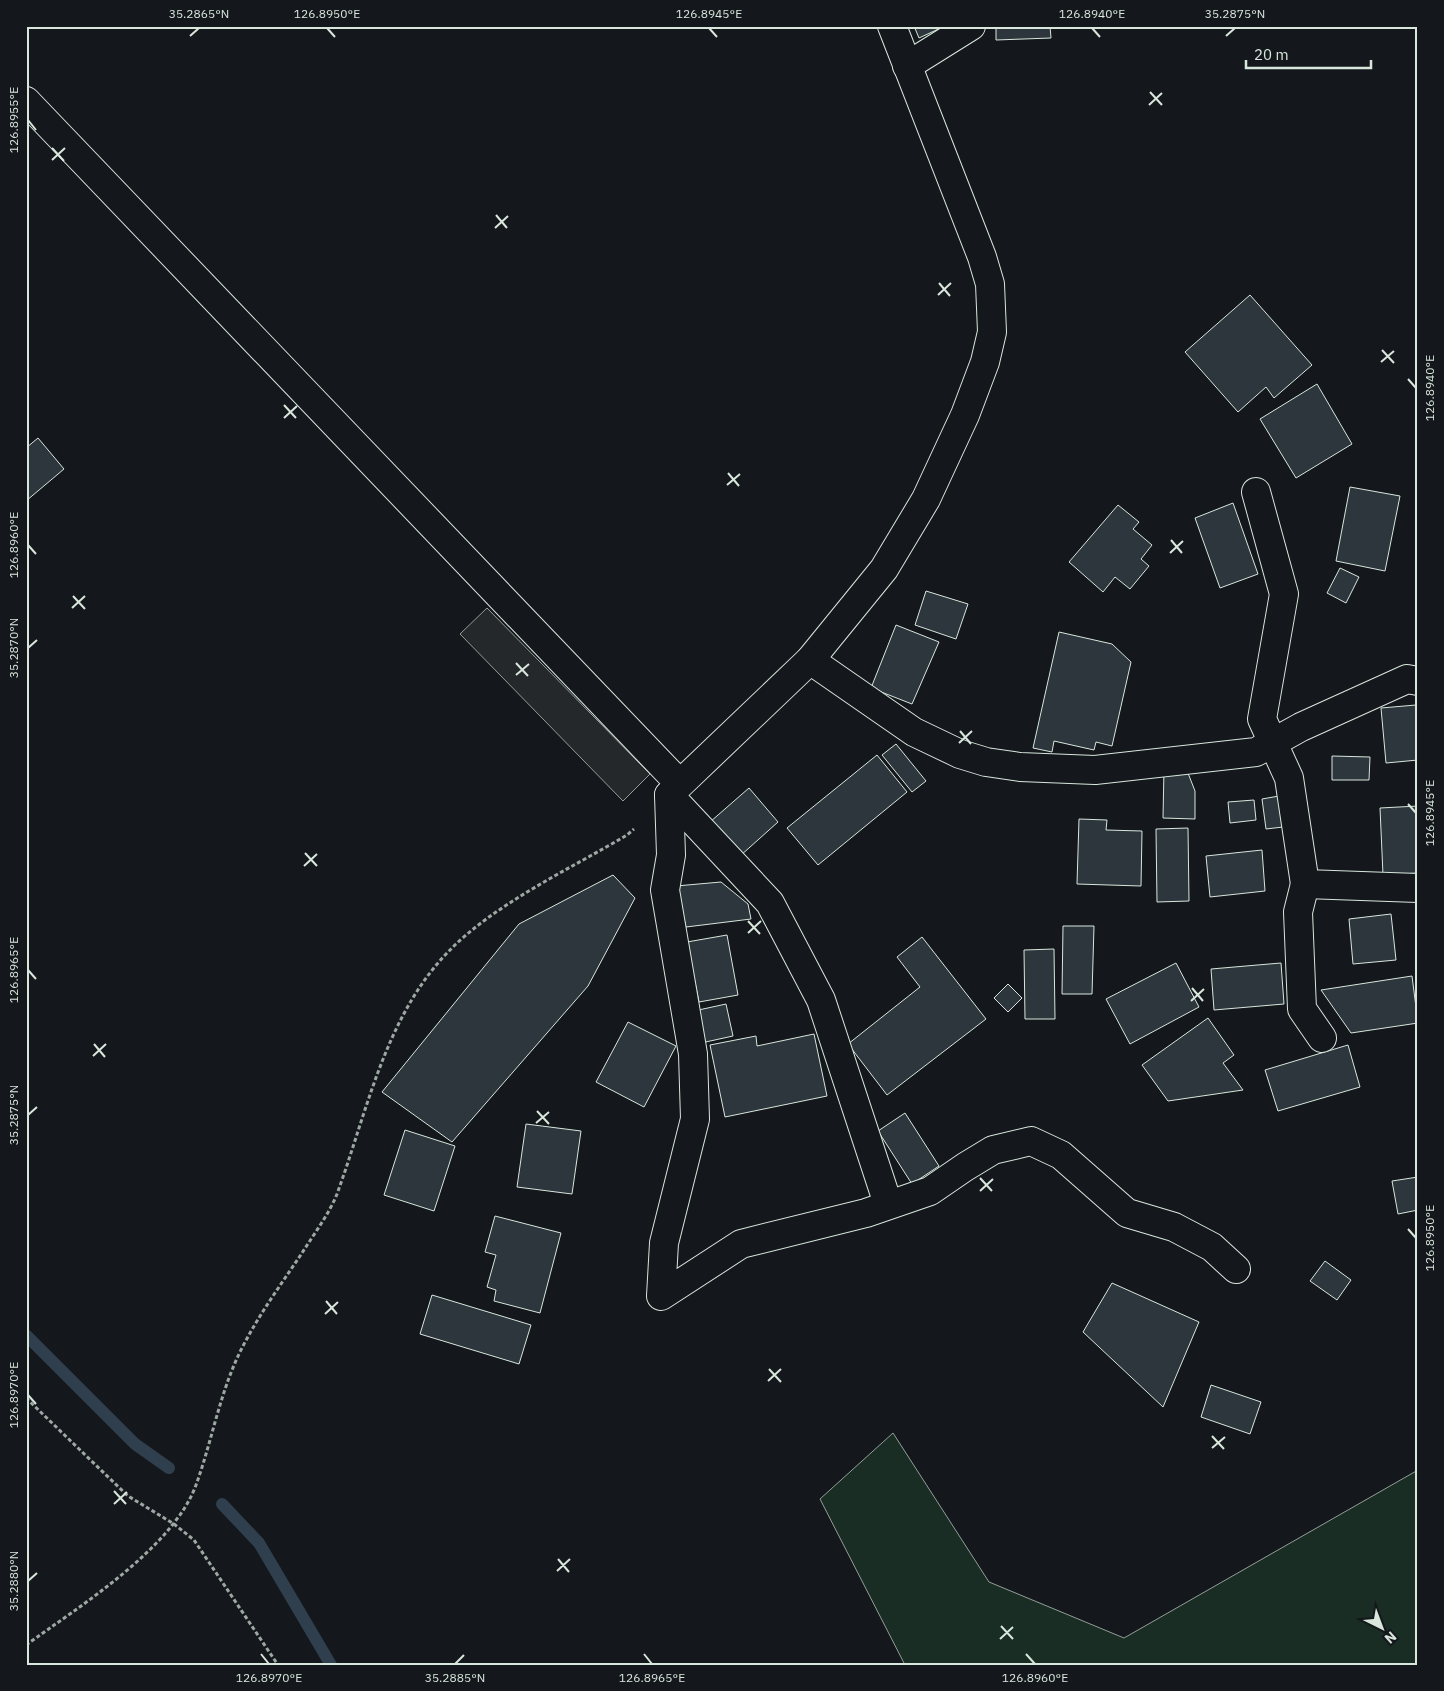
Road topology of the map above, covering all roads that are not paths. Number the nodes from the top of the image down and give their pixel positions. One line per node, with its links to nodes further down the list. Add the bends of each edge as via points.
1 (892, 26): 3 (street)
2 (971, 26): 3 (street)
3 (908, 66): 6 (street, via 982,258 990,284 992,332 985,362 965,415 926,499 884,570)
4 (26, 101): 6 (street, via 680,784)
5 (1256, 492): 8 (street, via 1284,594 1262,719)
6 (810, 660): 8 (street, via 914,732 960,754 986,762 1095,770 1256,752)
7 (1418, 681): 8 (street, via 1407,679)
8 (1271, 744): 9 (street, via 1290,778)
9 (1305, 884): 10 (street); 11 (street, via 1298,912 1302,1009)
10 (1418, 888)
11 (1322, 1038)
12 (888, 1204): 12 (street, via 821,1000 770,903 669,795 671,854 665,890 693,1054 695,1119 664,1244 661,1296 741,1244 866,1213); 13 (street, via 930,1191 993,1150 1031,1142 1061,1155 1127,1214 1174,1227 1212,1247)
13 (1236, 1269)

